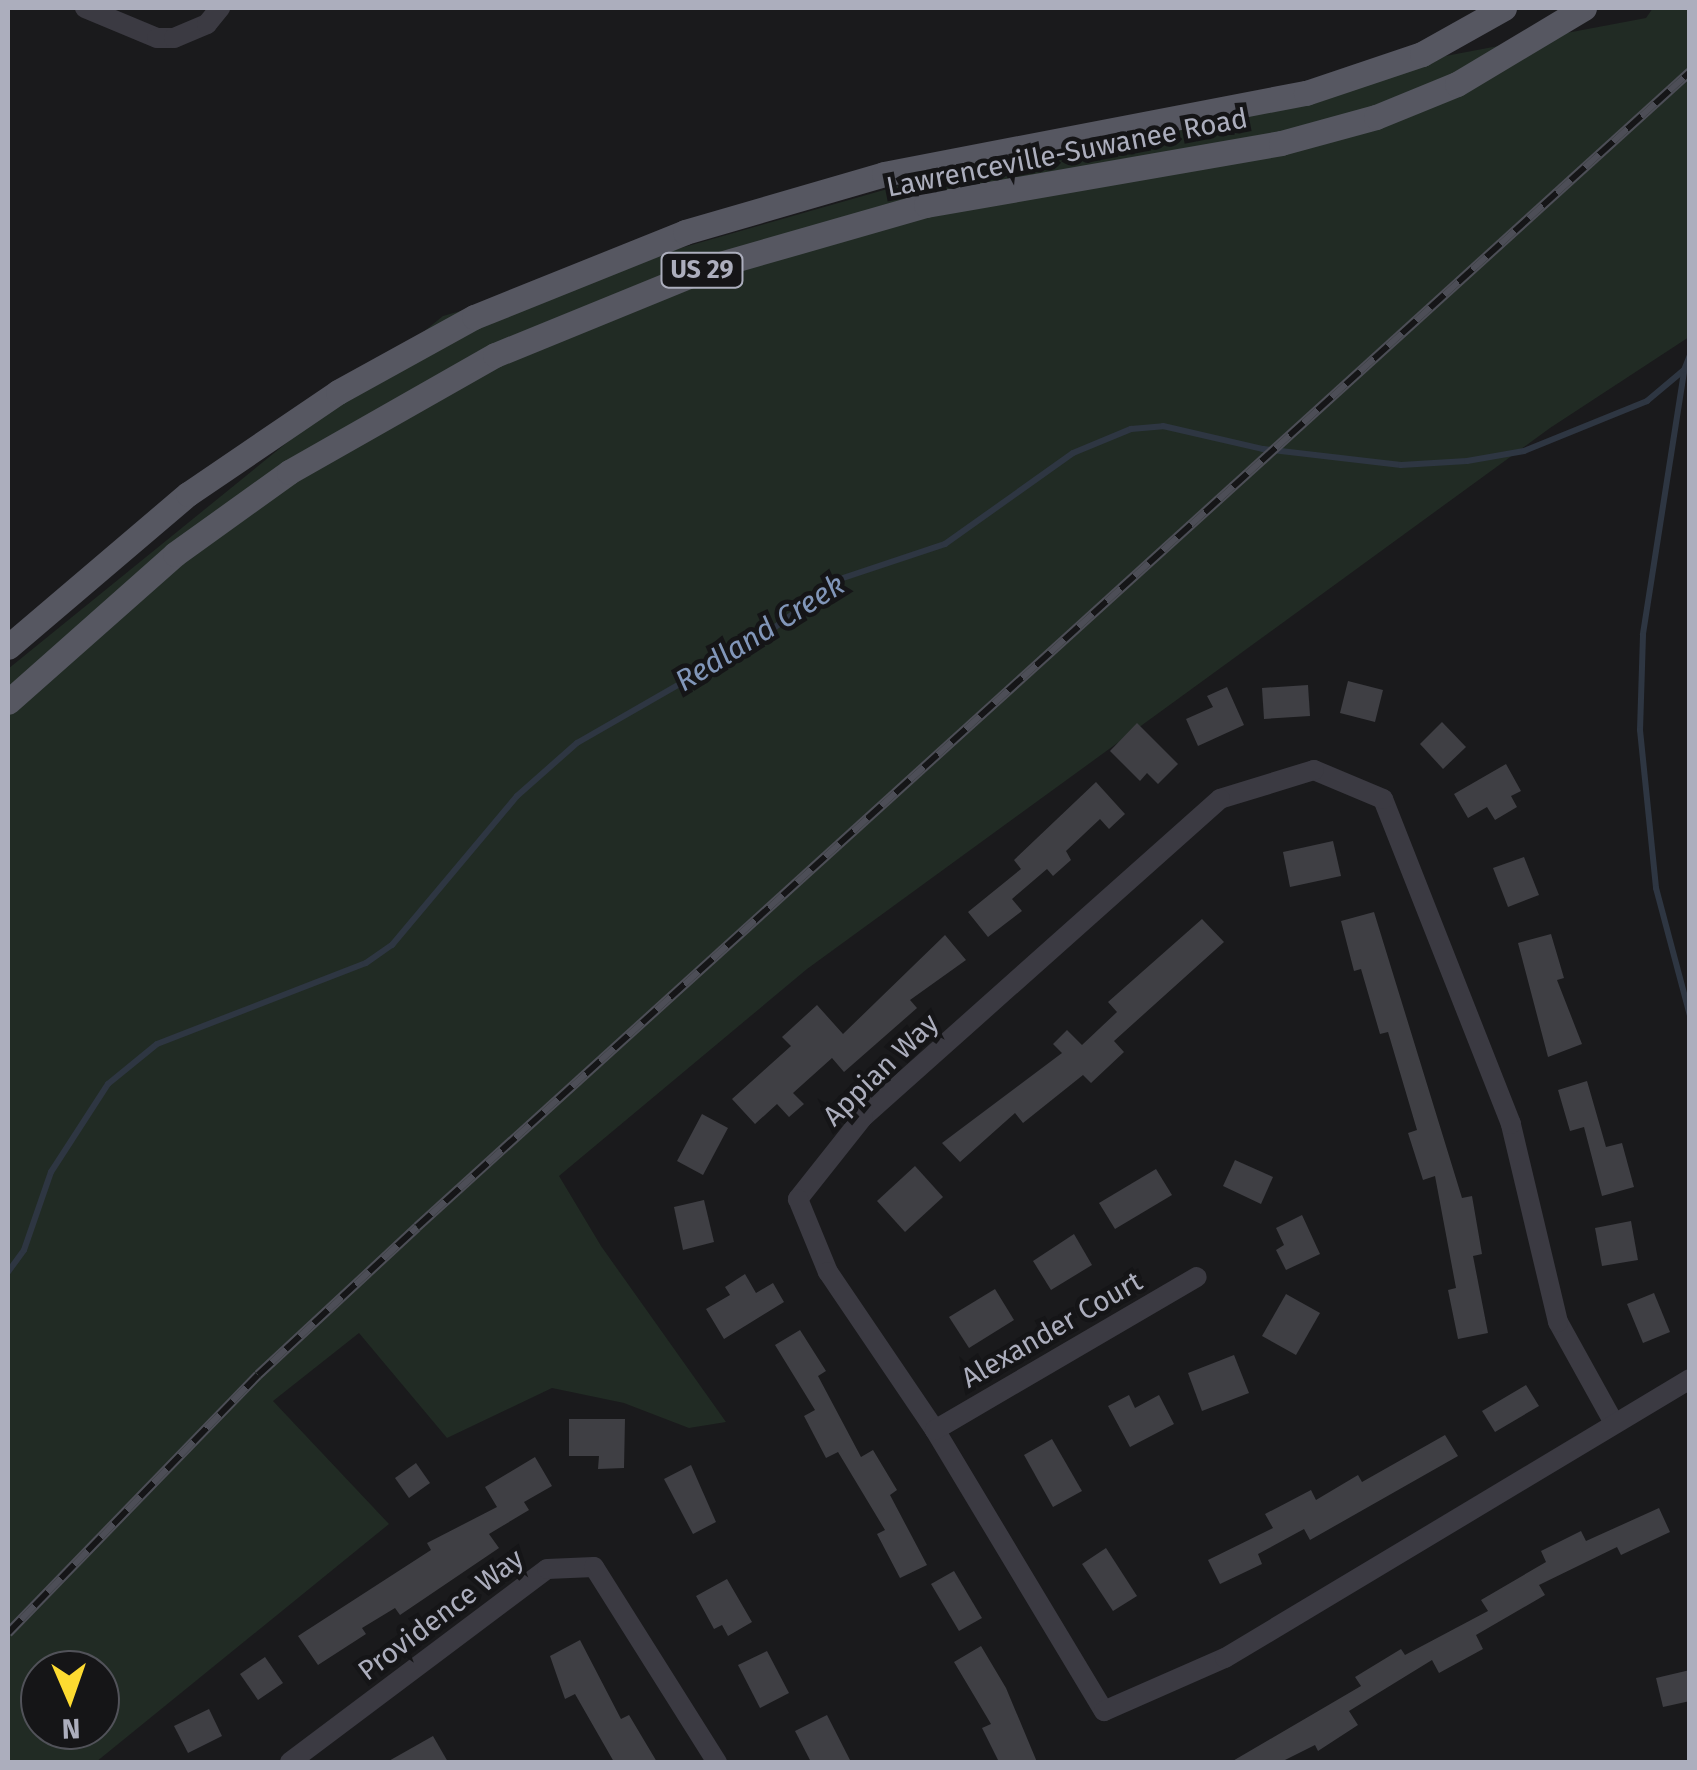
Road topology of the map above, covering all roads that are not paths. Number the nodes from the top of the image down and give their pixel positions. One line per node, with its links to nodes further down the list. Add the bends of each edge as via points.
1 (85, 8): 2 (street, via 157,38 207,24)
2 (220, 8)
3 (1504, 8): 5 (main road, Lawrenceville-Suwanee Road / US 29, via 1422,54 1306,92)
4 (1584, 8): 6 (main road, Lawrenceville-Suwanee Road / US 29, via 1457,84 1376,117 1281,143)
5 (1094, 134): 6 (main road); 7 (main road, Lawrenceville-Suwanee Road / US 29, via 884,174 754,210)
6 (1103, 174): 8 (main road, Lawrenceville-Suwanee Road / US 29, via 926,206 713,266)
7 (474, 317): 8 (main road); 9 (main road, Lawrenceville-Suwanee Road / US 29, via 338,392 188,494)
8 (495, 355): 10 (main road, Lawrenceville-Suwanee Road / US 29, via 290,472 175,554)
9 (8, 646)
10 (8, 702)
11 (1197, 1278): 14 (street, Alexander Court)
12 (1690, 1379): 13 (street, Appian Way)
13 (1614, 1423): 14 (street, Appian Way, via 1226,1658 1104,1712); 14 (street, Appian Way, via 1558,1322 1511,1124 1383,798 1314,770 1220,799 864,1118 798,1199 828,1272)
14 (936, 1430)
15 (320, 1753): 16 (street, Providence Way); 17 (street, Providence Way, via 548,1569 594,1567)
16 (290, 1762)
17 (716, 1762)

